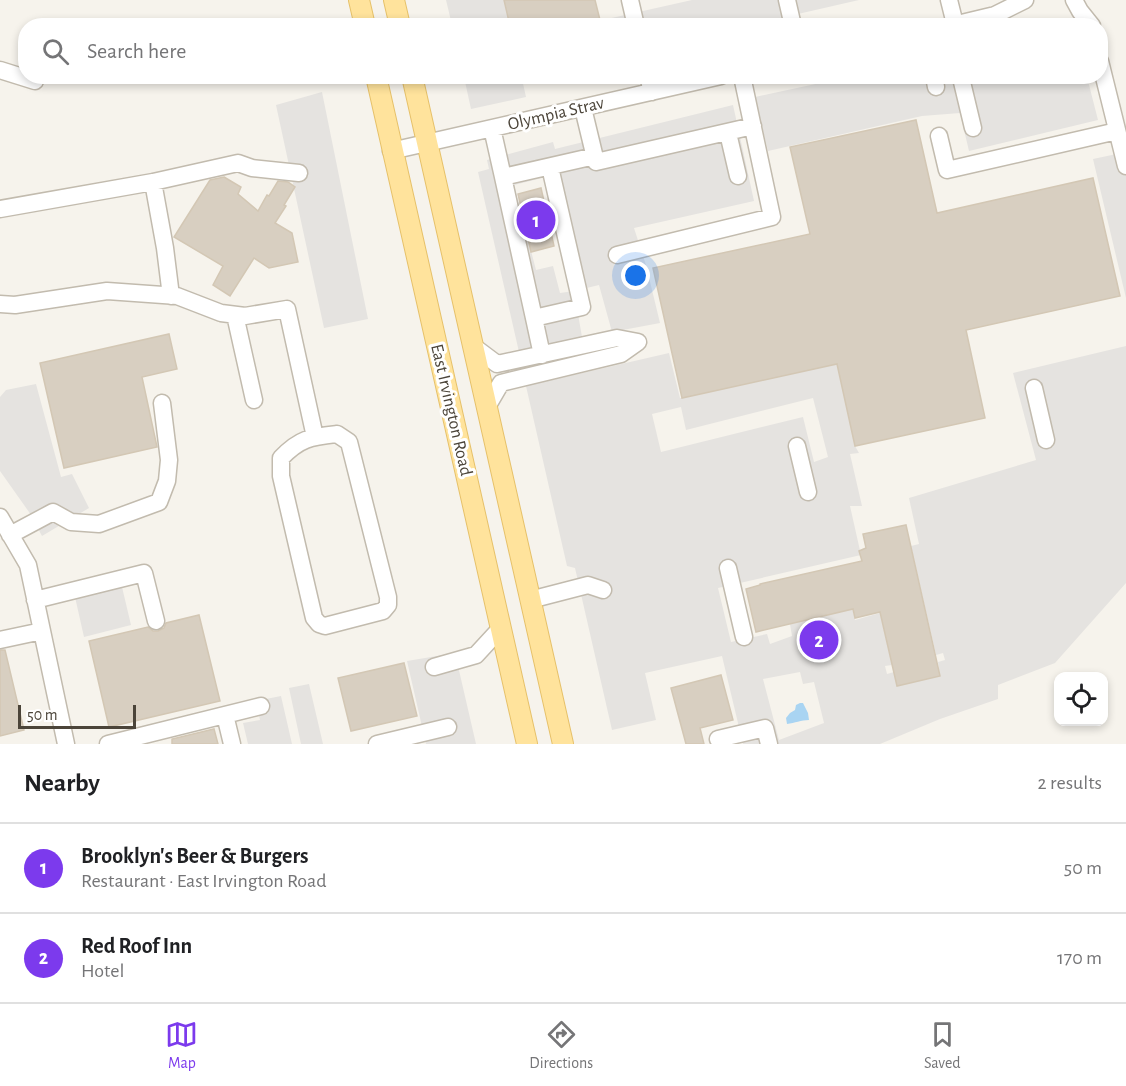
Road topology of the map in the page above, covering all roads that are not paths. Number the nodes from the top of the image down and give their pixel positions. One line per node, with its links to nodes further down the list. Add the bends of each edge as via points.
1 (359, 0): 8 (main road)
2 (394, 0): 9 (main road)
3 (630, 0): 10 (street)
4 (787, 0): 11 (street)
5 (950, 0): 12 (street)
6 (1025, 0): 13 (street)
7 (1074, 0): 14 (street)
8 (363, 18)
9 (398, 18)
10 (634, 18)
11 (791, 18)
12 (951, 18)
13 (982, 18)
14 (1086, 18)
15 (0, 70): 16 (street)
16 (18, 76)
17 (377, 84): 31 (main road, East Irvington Road)
18 (414, 84): 30 (main road, East Irvington Road)
19 (650, 84): 23 (street, Olympia Strav)
20 (744, 84): 24 (street)
21 (962, 84): 26 (street)
22 (1107, 84): 27 (street)
23 (584, 108): 25 (street, Olympia Strav); 32 (street)
24 (753, 126): 28 (street); 40 (street, via 772,217)
25 (492, 128): 30 (street, Olympia Strav); 37 (street)
26 (973, 128)
27 (1118, 131): 29 (street, via 947,170); 34 (street)
28 (728, 133): 32 (street, via 596,162); 36 (street)
29 (939, 136)
30 (427, 143): 31 (street, Olympia Strav); 45 (main road, East Irvington Road)
31 (391, 151): 62 (main road, East Irvington Road)
32 (595, 156): 33 (street)
33 (550, 166): 37 (street); 44 (street, via 582,307)
34 (1126, 166)
35 (299, 173): 38 (street, via 238,164)
36 (738, 176)
37 (503, 177): 44 (street)
38 (153, 182): 39 (street); 41 (street)
39 (0, 209)
40 (617, 255)
41 (171, 296): 42 (street, via 107,291); 43 (street)
42 (0, 304)
43 (235, 315): 48 (street); 51 (street, via 286,309)
44 (534, 318): 46 (street)
45 (473, 346): 46 (street, via 497,364); 50 (main road, East Irvington Road)
46 (542, 354): 50 (street, via 617,338 638,342 621,354 501,383)
47 (1034, 388): 52 (street)
48 (254, 400)
49 (162, 403): 56 (street, via 169,460 159,502 99,524 71,522 53,512)
50 (487, 407): 60 (main road, East Irvington Road)
51 (315, 436): 51 (street, via 293,445 281,458 281,476 314,618 325,626 383,611 388,606 388,597 349,442 338,434)
52 (1046, 440)
53 (797, 446): 54 (street)
54 (808, 492)
55 (0, 517): 56 (street)
56 (10, 535): 59 (street, via 28,565)
57 (728, 568): 64 (street)
58 (603, 590): 60 (street, via 588,585)
59 (35, 600): 61 (street, via 144,573); 63 (street)
60 (530, 600): 76 (main road, East Irvington Road)
61 (156, 621)
62 (500, 629): 66 (street, via 476,655); 75 (main road, East Irvington Road)
63 (42, 631): 65 (street); 71 (street)
64 (744, 637)
65 (0, 640)
66 (434, 667)
67 (261, 706): 68 (street)
68 (225, 715): 72 (street); 73 (street)
69 (448, 727): 74 (street)
70 (718, 739): 77 (street, via 765,728)
71 (66, 744)
72 (108, 744)
73 (232, 744)
74 (377, 744)
75 (527, 744)
76 (563, 744)
77 (769, 744)

